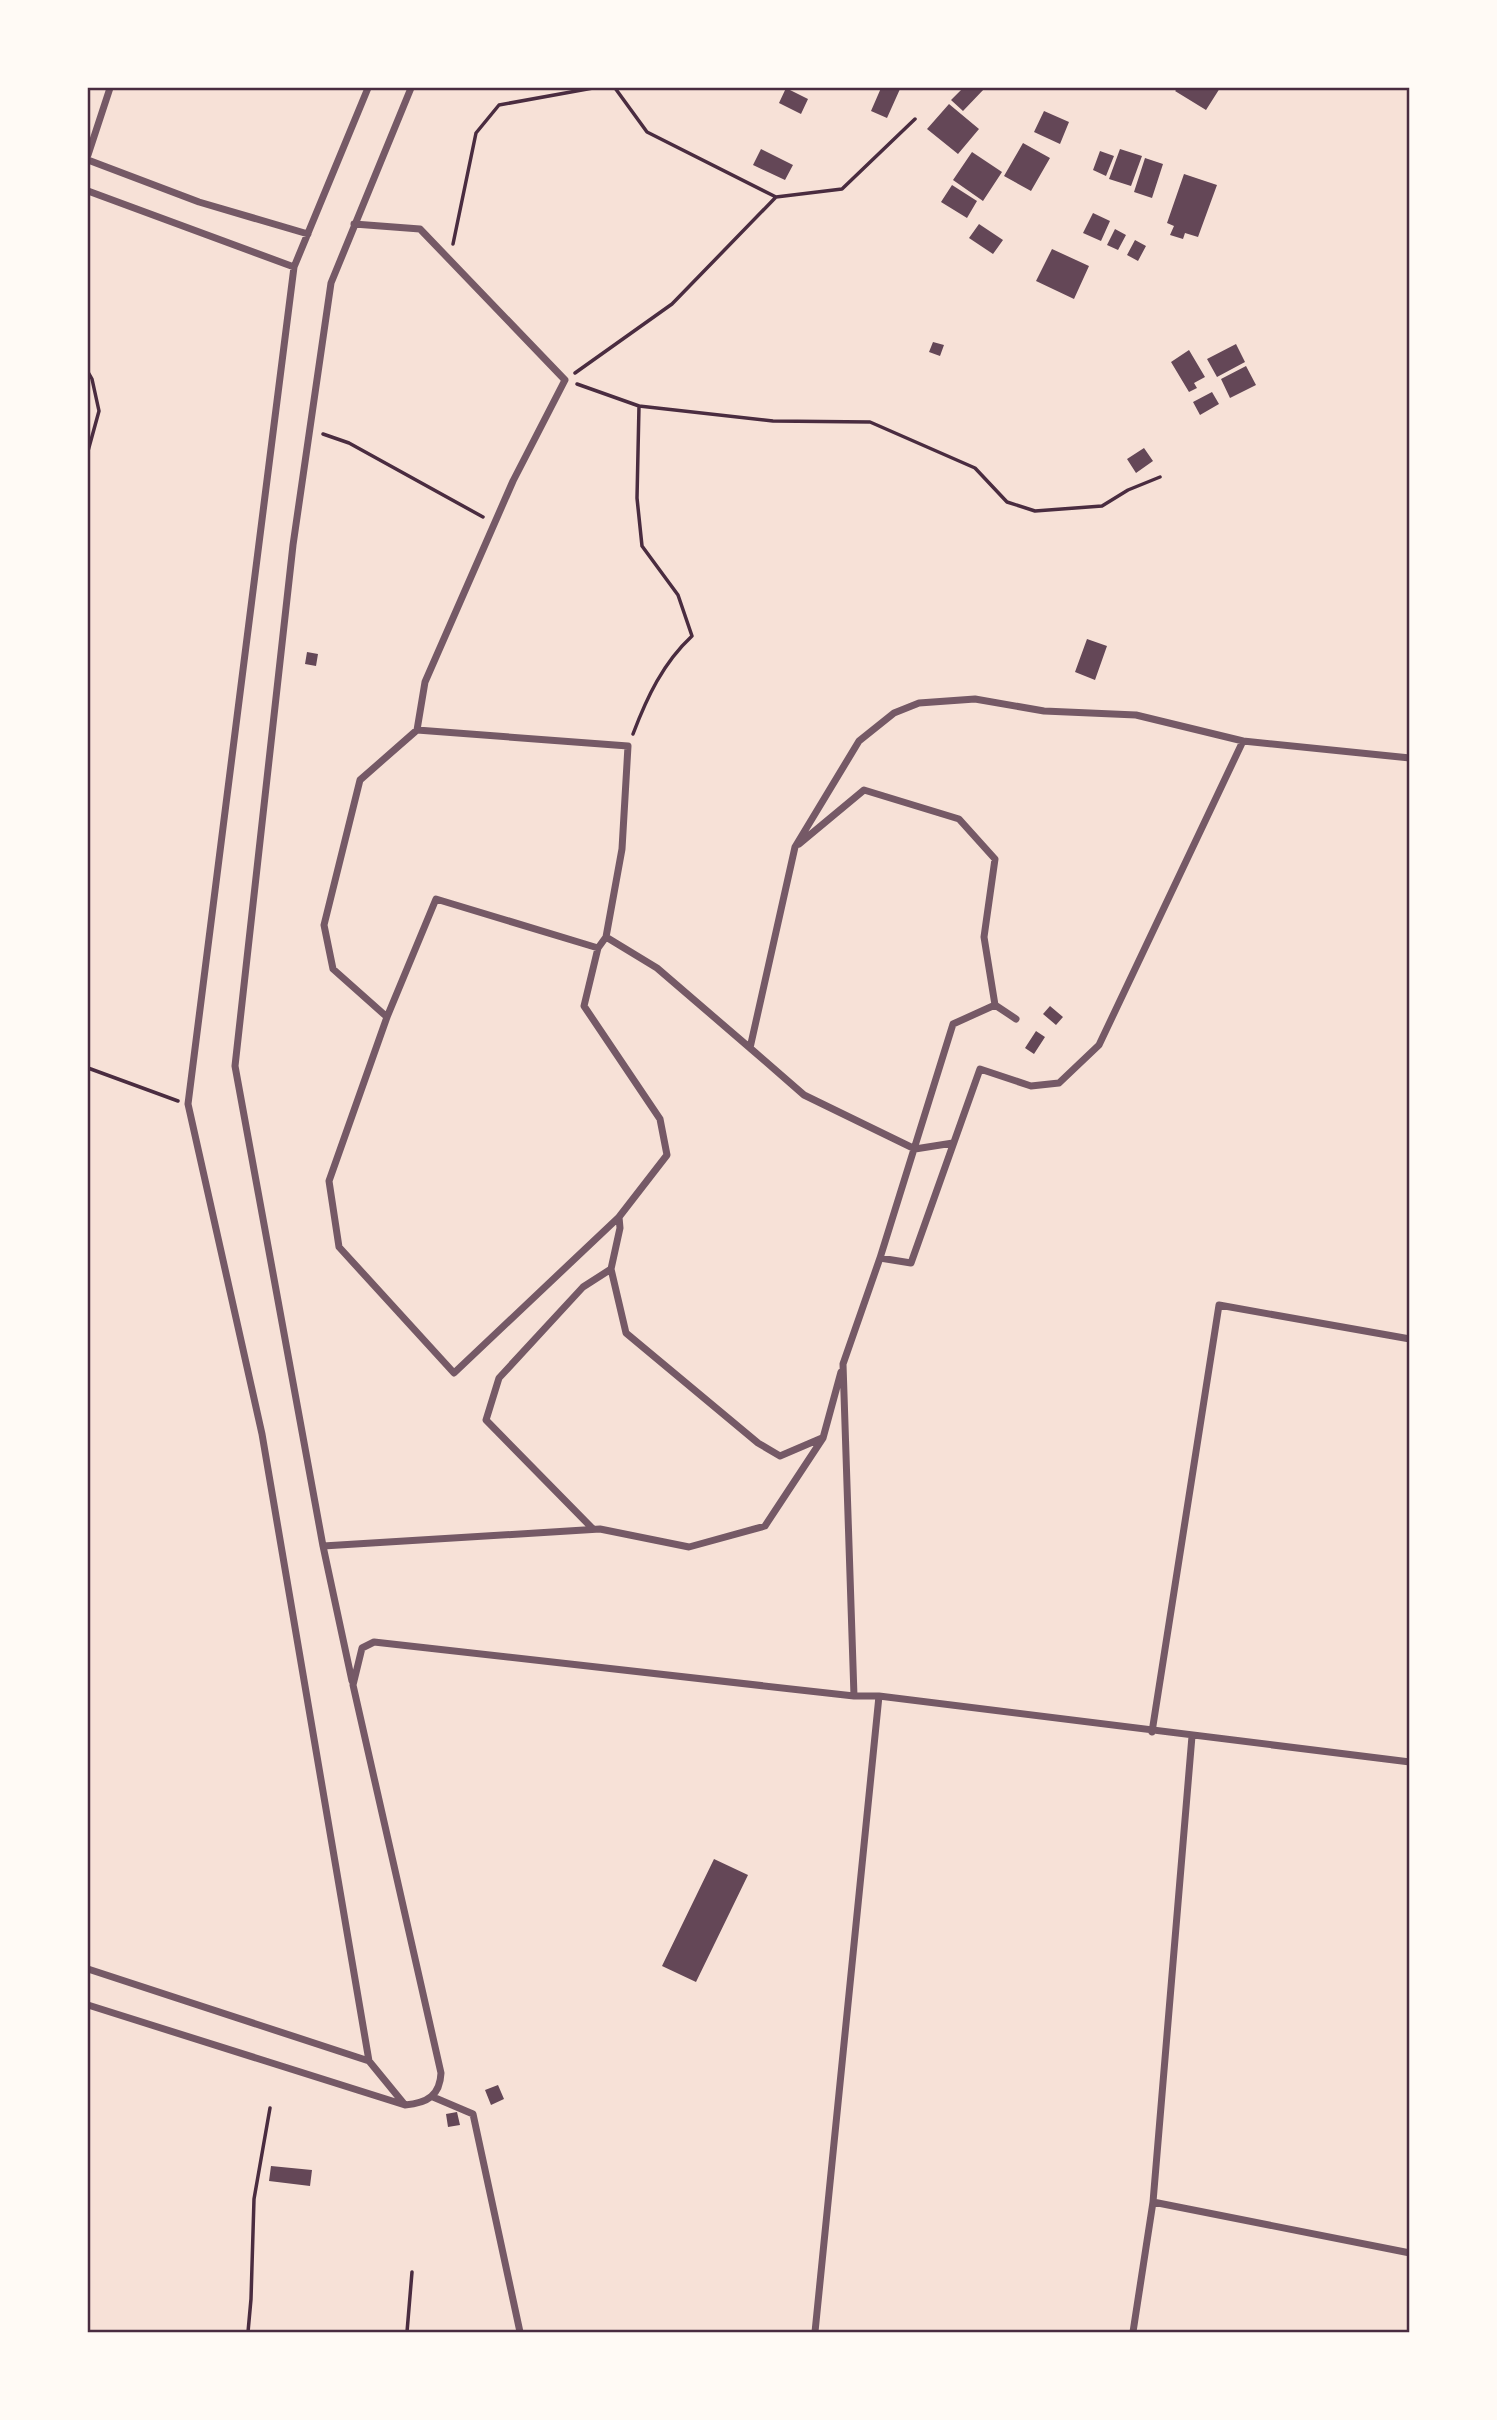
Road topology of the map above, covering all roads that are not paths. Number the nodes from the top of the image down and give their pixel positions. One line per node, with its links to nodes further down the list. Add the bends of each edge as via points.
1 (110, 88): 4 (street)
2 (368, 88): 7 (street)
3 (411, 88): 6 (street)
4 (88, 157): 7 (street, via 199,202)
5 (88, 191): 8 (street)
6 (355, 224): 9 (street, via 420,229 565,380 513,481 425,682); 28 (street, via 331,283 309,429 235,1066)
7 (307, 234): 8 (street)
8 (294, 267): 37 (street, via 188,1104 262,1434)
9 (417, 730): 13 (street, via 628,746 622,849); 16 (street, via 360,780 324,925 333,969)
10 (1243, 741): 11 (street); 12 (street, via 1136,715 1044,711 975,699 919,703 894,713 859,741); 19 (street, via 1099,1045 1059,1083 1031,1086 979,1069)
11 (1409, 758)
12 (795, 847): 15 (street, via 864,790 959,819 995,859 984,937); 18 (street)
13 (606, 937): 14 (street); 18 (street, via 657,968)
14 (598, 948): 16 (street, via 436,899); 21 (street, via 584,1006 660,1119 667,1155)
15 (995, 1005): 17 (street); 20 (street, via 953,1024)
16 (387, 1017): 21 (street, via 329,1181 339,1247 454,1373)
17 (1016, 1019)
18 (750, 1048): 20 (street, via 804,1095)
19 (953, 1143): 20 (street); 22 (street, via 911,1263)
20 (915, 1149): 22 (street)
21 (619, 1217): 23 (street)
22 (880, 1258): 25 (street)
23 (611, 1269): 26 (street, via 626,1333 758,1443 780,1456); 27 (street, via 583,1287 499,1378 486,1420)
24 (1409, 1339): 32 (street, via 1219,1305)
25 (843, 1364): 26 (street); 30 (street)
26 (823, 1438): 27 (street, via 765,1526 689,1547)
27 (593, 1529): 28 (street)
28 (323, 1546): 29 (street)
29 (353, 1685): 30 (street, via 362,1648 374,1643); 38 (street, via 441,2073 440,2088)
30 (853, 1696): 31 (street)
31 (879, 1696): 32 (street); 43 (street)
32 (1152, 1732): 33 (street)
33 (1192, 1736): 34 (street); 40 (street)
34 (1409, 1762)
35 (88, 1969): 37 (street)
36 (88, 2005): 39 (street)
37 (369, 2061): 39 (street)
38 (433, 2096): 39 (street); 42 (street, via 473,2114)
39 (405, 2105)
40 (1153, 2202): 41 (street); 44 (street)
41 (1409, 2253)
42 (520, 2333)
43 (815, 2333)
44 (1133, 2333)

